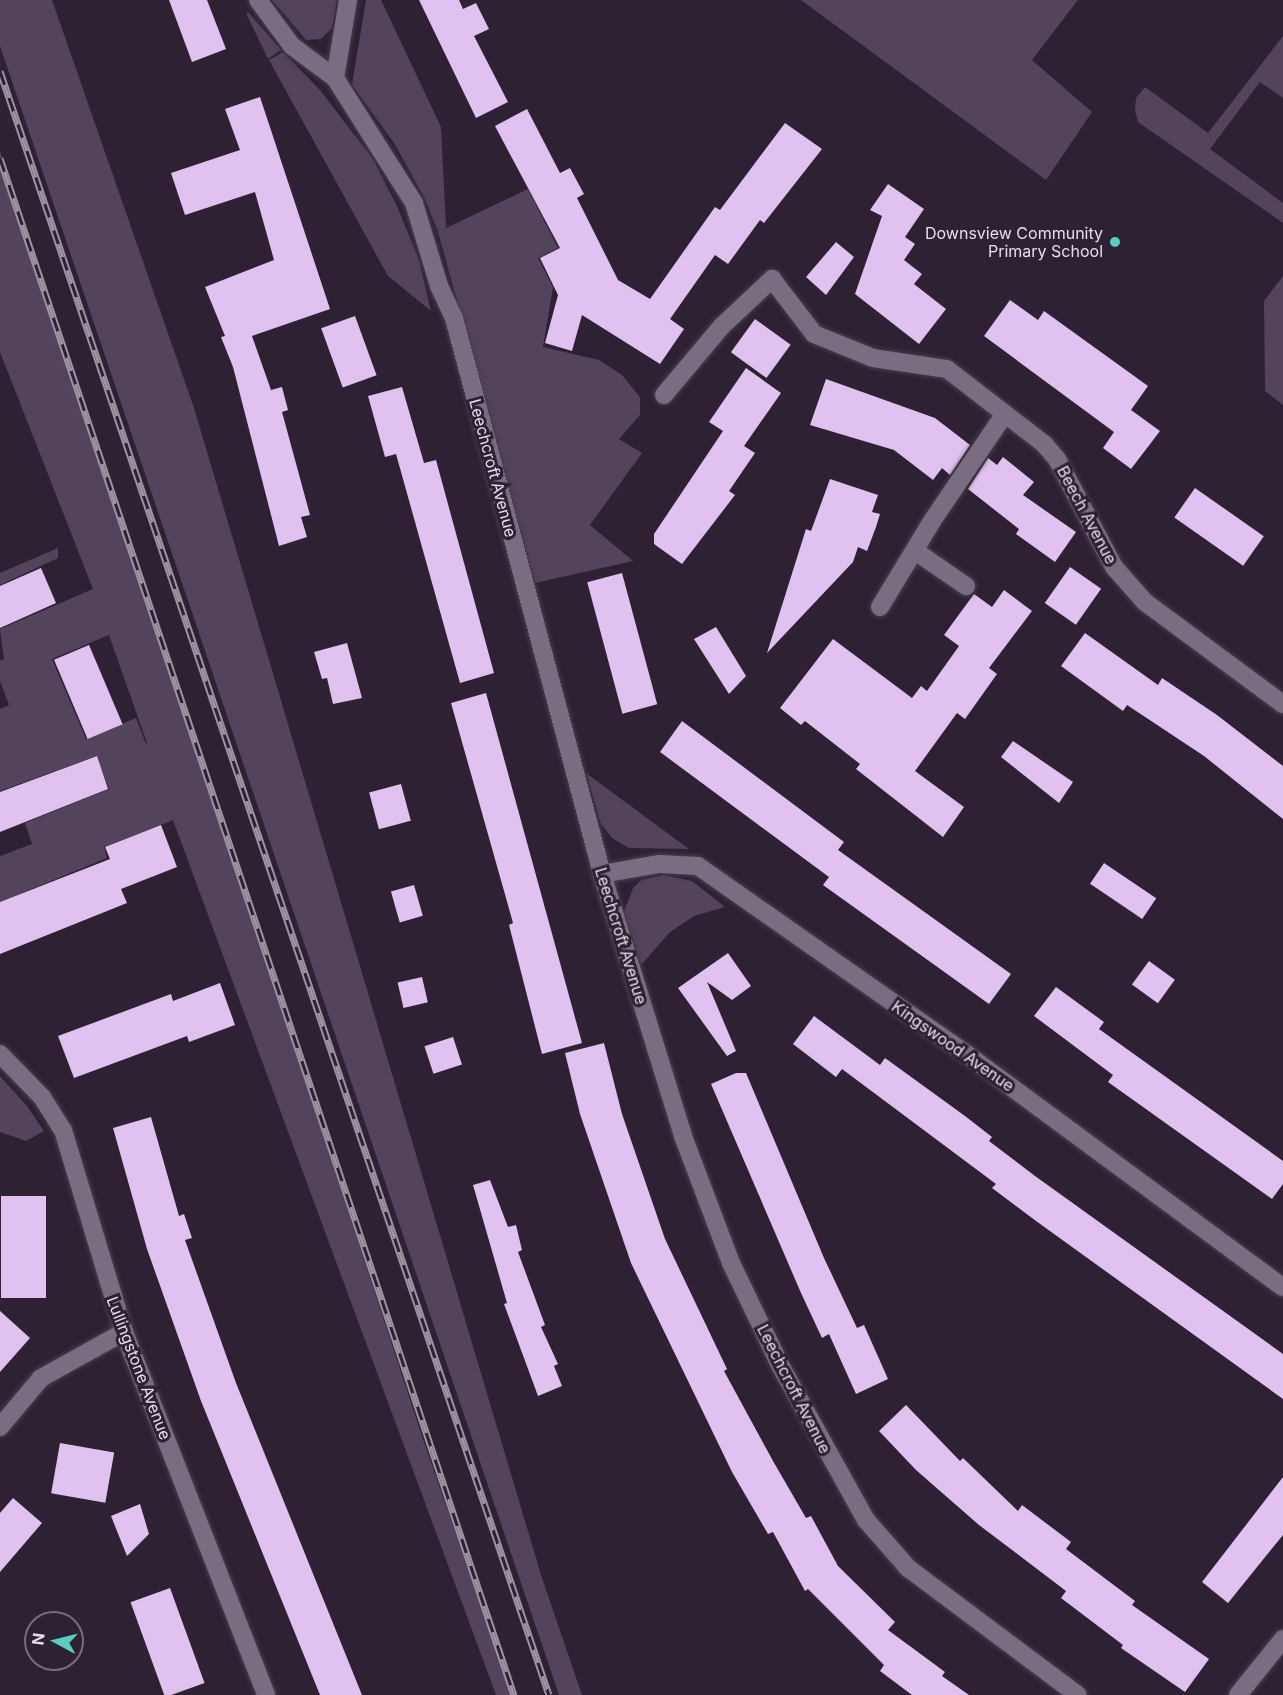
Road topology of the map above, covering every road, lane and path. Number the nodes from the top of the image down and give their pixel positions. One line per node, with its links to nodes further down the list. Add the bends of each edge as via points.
1 (258, 0): 3 (street, Leechcroft Avenue, via 292,46)
2 (348, 0): 3 (street)
3 (335, 78): 10 (street, Leechcroft Avenue, via 414,203 439,286 454,318)
4 (664, 395): 5 (street, Beech Avenue, via 722,326 772,279 814,334 873,358 947,369)
5 (1004, 415): 6 (street); 9 (street, Beech Avenue, via 1057,459 1114,567 1144,602)
6 (915, 551): 7 (street); 8 (street)
7 (966, 586)
8 (880, 607)
9 (1283, 704)
10 (602, 874): 12 (street, Kingswood Avenue, via 659,864 698,866 972,1058); 17 (street, Leechcroft Avenue, via 683,1136 731,1263 834,1468 866,1520 908,1568)
11 (0, 1054): 13 (street, Lullingstone Avenue, via 42,1097 63,1130)
12 (1283, 1287)
13 (123, 1332): 14 (street, via 41,1378); 16 (street, Lullingstone Avenue)
14 (0, 1427)
15 (1283, 1639): 18 (street)
16 (266, 1695)
17 (1078, 1695)
18 (1238, 1695)

